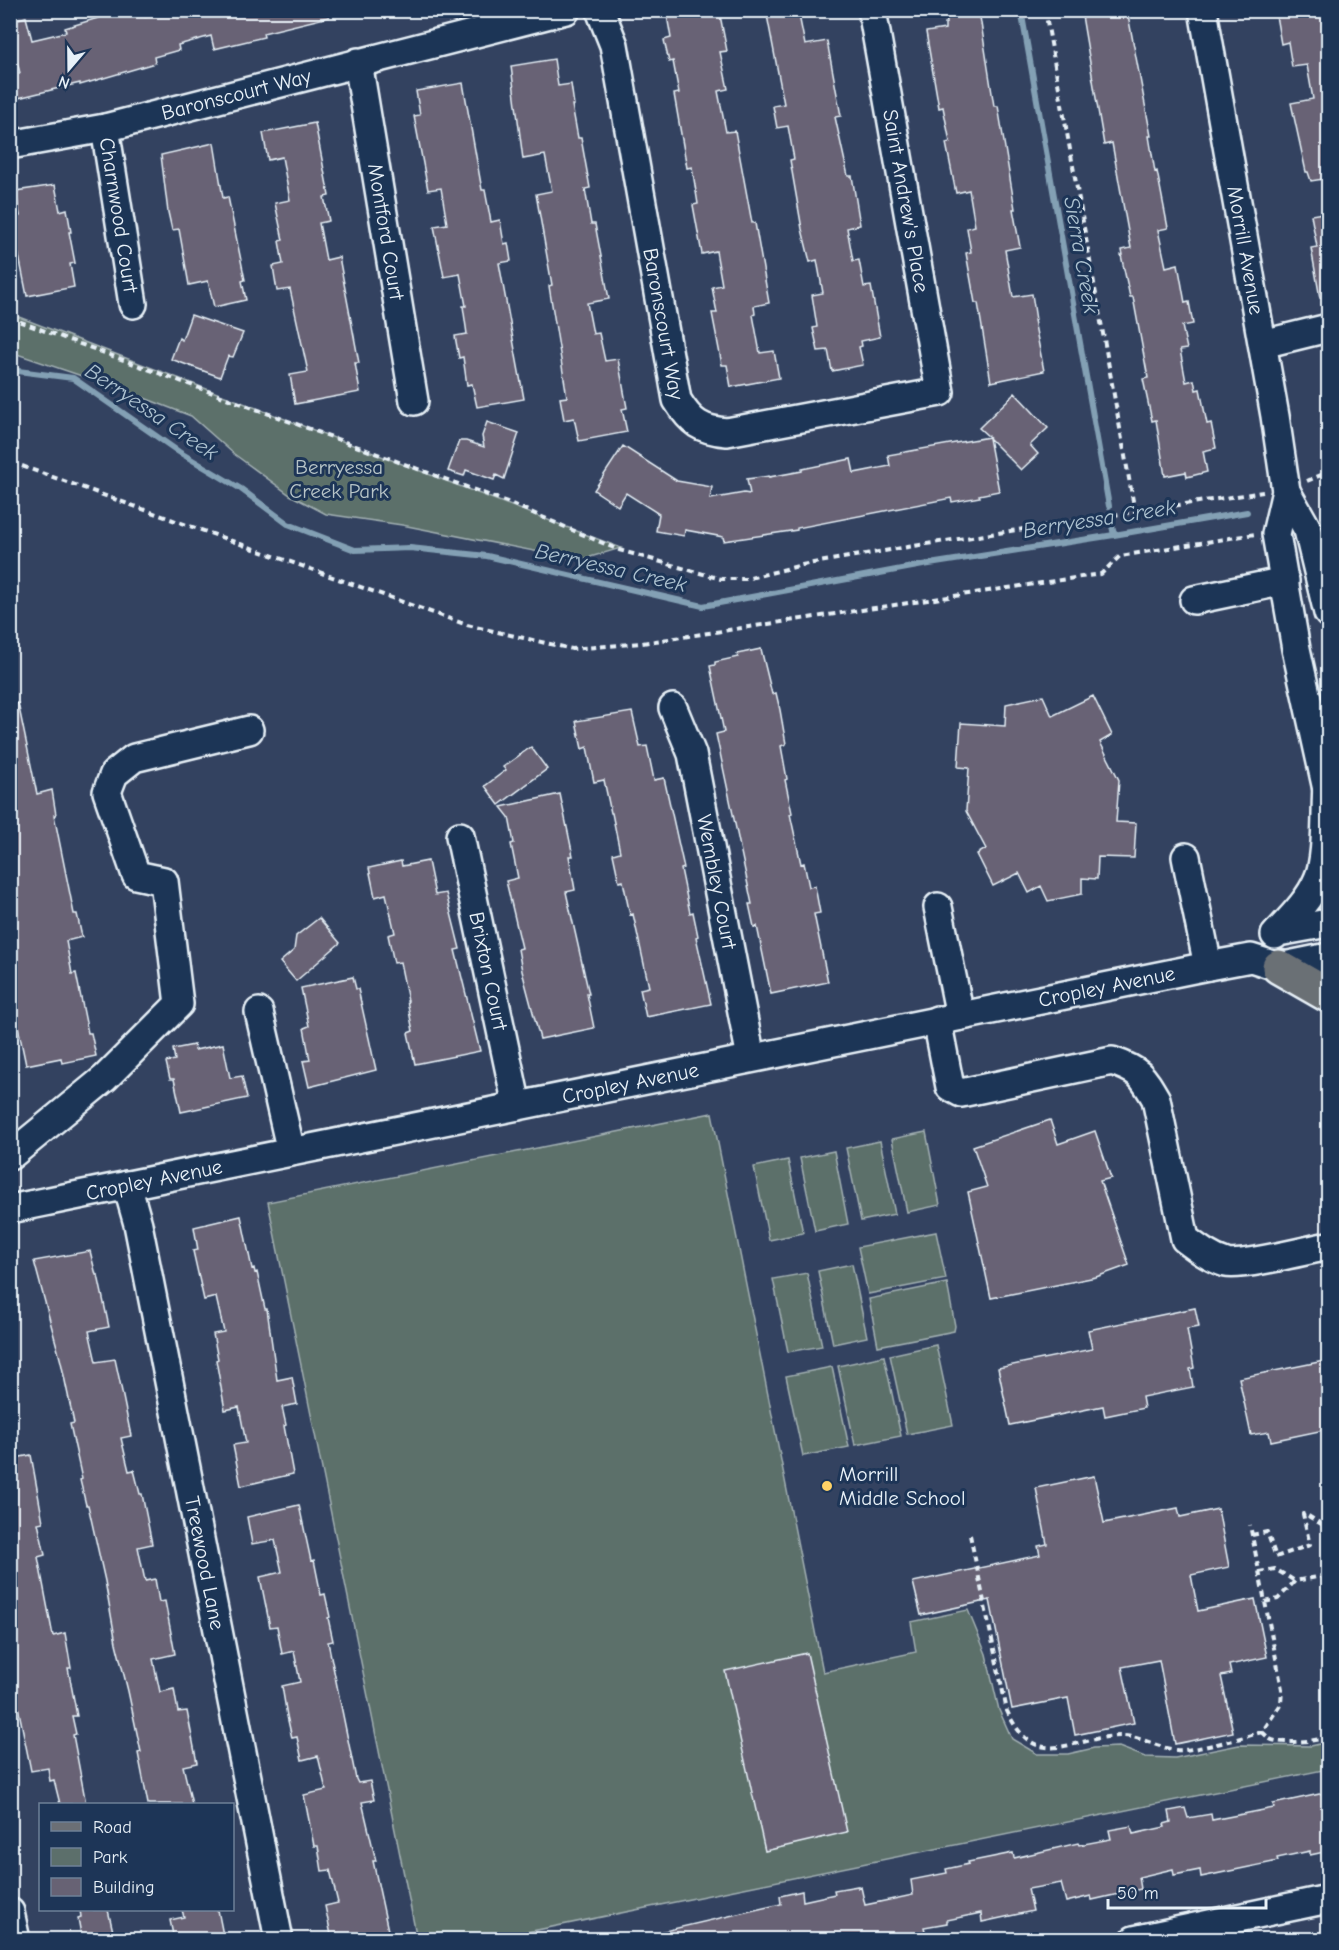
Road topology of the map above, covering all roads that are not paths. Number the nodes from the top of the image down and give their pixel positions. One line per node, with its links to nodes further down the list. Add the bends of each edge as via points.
1 (566, 10): 5 (street, Baronscourt Way)
2 (600, 10): 11 (street, Baronscourt Way, via 614,45 677,400 685,414 711,430 727,432)
3 (872, 10): 11 (street, Saint Andrew's Place)
4 (1203, 10): 10 (street, Morrill Avenue)
5 (358, 63): 6 (street, Baronscourt Way); 12 (street, Montford Court)
6 (105, 128): 7 (street, Baronscourt Way); 8 (street, Charnwood Court)
7 (10, 146)
8 (133, 304)
9 (1329, 328): 10 (street)
10 (1263, 344): 13 (street, Morrill Avenue)
11 (940, 392)
12 (414, 401)
13 (1286, 491): 14 (street, Morrill Avenue, via 1276,534); 16 (street, Morrill Avenue, via 1308,530)
14 (1285, 581): 15 (street); 19 (street, Morrill Avenue)
15 (1194, 600)
16 (1329, 613)
17 (674, 708): 31 (street, Wembley Court, via 693,754)
18 (249, 730): 34 (street, via 134,758 114,774 107,792 136,875 164,882 179,1004 105,1078)
19 (1328, 789): 24 (street, Morrill Avenue, via 1318,879)
20 (460, 836): 32 (street, Brixton Court)
21 (1186, 857): 27 (street)
22 (938, 907): 30 (street)
23 (1329, 923): 24 (street)
24 (1278, 932): 26 (street)
25 (1329, 957): 26 (street, Cropley Avenue)
26 (1265, 962): 27 (street, Cropley Avenue); 28 (main road)
27 (1208, 966): 30 (street, Cropley Avenue)
28 (1329, 994)
29 (259, 1012): 33 (street)
30 (948, 1018): 31 (street, Cropley Avenue); 37 (street, via 950,1087 961,1093 1112,1061 1133,1068 1146,1080 1156,1099 1185,1239 1201,1251 1227,1263 1244,1263)
31 (751, 1058): 32 (street, Cropley Avenue)
32 (517, 1106): 33 (street, Cropley Avenue)
33 (291, 1152): 35 (street, Cropley Avenue)
34 (10, 1156)
35 (127, 1185): 36 (street, Cropley Avenue); 41 (street, Treewood Lane, via 141,1236)
36 (10, 1209)
37 (1329, 1246)
38 (1329, 1899): 42 (street)
39 (10, 1912): 40 (street)
40 (16, 1940)
41 (279, 1940)
42 (1134, 1940)

